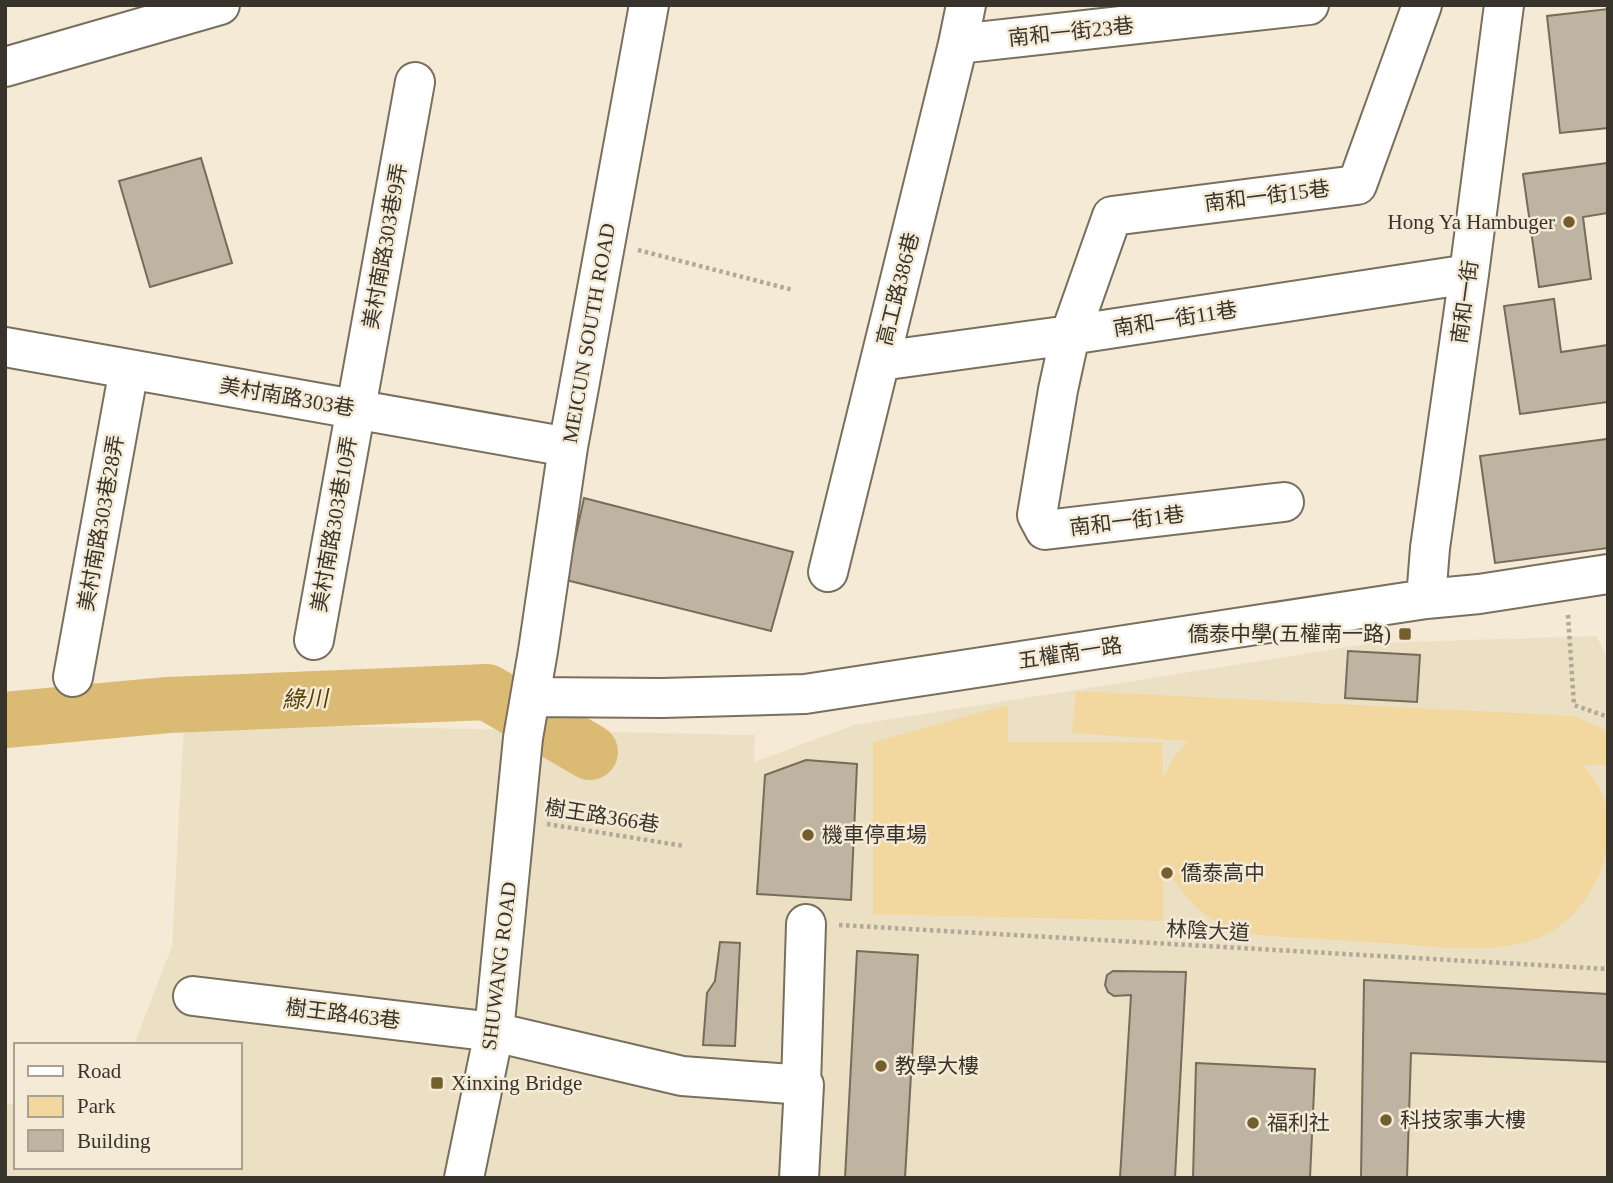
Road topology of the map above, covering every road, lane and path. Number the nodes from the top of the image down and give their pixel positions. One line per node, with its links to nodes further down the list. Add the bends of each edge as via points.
1 (220, 5): 7 (street)
2 (649, 5): 11 (street, MEICUN SOUTH ROAD)
3 (967, 5): 8 (street, 高工路386巷)
4 (1309, 5): 8 (street, 南和一街23巷)
5 (1422, 5): 14 (street, 南和一街15巷, via 1357,185 1112,216)
6 (1504, 5): 12 (street, 南和一街)
7 (184, 11): 9 (street)
8 (958, 44): 16 (street, 高工路386巷)
9 (5, 66)
10 (415, 82): 18 (street, 美村南路303巷9弄)
11 (606, 242): 13 (path); 19 (street, MEICUN SOUTH ROAD)
12 (1469, 274): 14 (street, 南和一街11巷); 24 (street, 南和一街)
13 (793, 290)
14 (1070, 335): 16 (street, 南和一街11巷); 20 (street, 南和一街1巷, via 1037,515 1045,530)
15 (5, 347): 17 (street, 美村南路303巷)
16 (880, 361): 21 (street, 高工路386巷)
17 (129, 369): 18 (street, 美村南路303巷); 26 (street, 美村南路303巷28弄)
18 (355, 409): 19 (street, 美村南路303巷); 25 (street, 美村南路303巷10弄)
19 (568, 447): 27 (street, MEICUN SOUTH ROAD)
20 (1284, 502)
21 (828, 572)
22 (1608, 574): 23 (street, 五權南一路)
23 (1566, 579): 24 (street, 五權南一路); 28 (path, via 1574,705)
24 (1426, 599): 27 (street, 五權南一路, via 805,694 662,698)
25 (314, 640)
26 (74, 677)
27 (533, 679): 29 (street, MEICUN SOUTH ROAD)
28 (1608, 717)
29 (522, 753): 30 (street, SHUWANG ROAD)
30 (515, 818): 31 (path, 樹王路366巷); 35 (street, SHUWANG ROAD)
31 (684, 846)
32 (806, 924): 33 (path, 林陰大道); 36 (street)
33 (1608, 969)
34 (193, 996): 35 (street, 樹王路463巷)
35 (494, 1032): 36 (street, 樹王路463巷, via 682,1076); 37 (street, SHUWANG ROAD)
36 (801, 1085): 38 (street)
37 (464, 1178)
38 (799, 1178)

